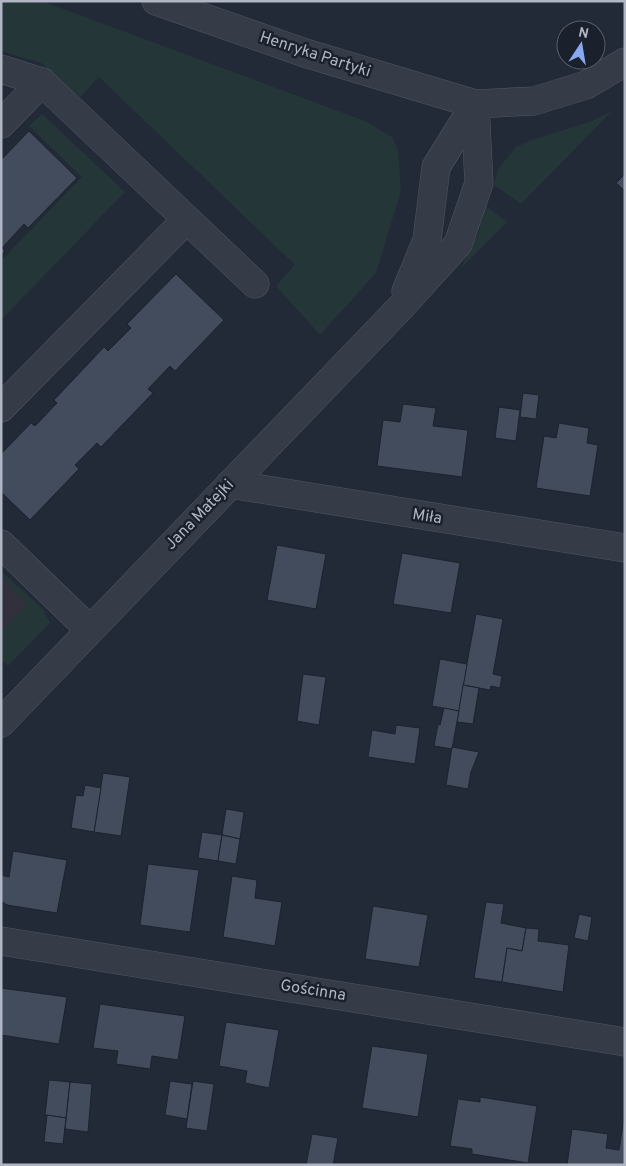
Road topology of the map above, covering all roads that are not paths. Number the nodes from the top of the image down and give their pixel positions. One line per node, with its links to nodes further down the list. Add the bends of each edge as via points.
1 (156, 1): 5 (street, Henryka Partyki, via 305,53)
2 (625, 62): 5 (street, via 586,85 534,101)
3 (1, 69): 4 (street)
4 (42, 82): 6 (street); 7 (street)
5 (476, 104): 9 (street, Jana Matejki, via 436,166 427,240); 9 (street, Jana Matejki, via 480,183 458,244)
6 (1, 124)
7 (186, 220): 8 (street); 10 (street)
8 (255, 284)
9 (400, 308): 11 (street, Jana Matejki)
10 (1, 408)
11 (230, 484): 13 (street, Miła); 14 (street, Jana Matejki)
12 (1, 544): 14 (street)
13 (625, 548)
14 (90, 630): 15 (street, Jana Matejki)
15 (1, 722)
16 (1, 940): 17 (street, Gościnna)
17 (625, 1042)

